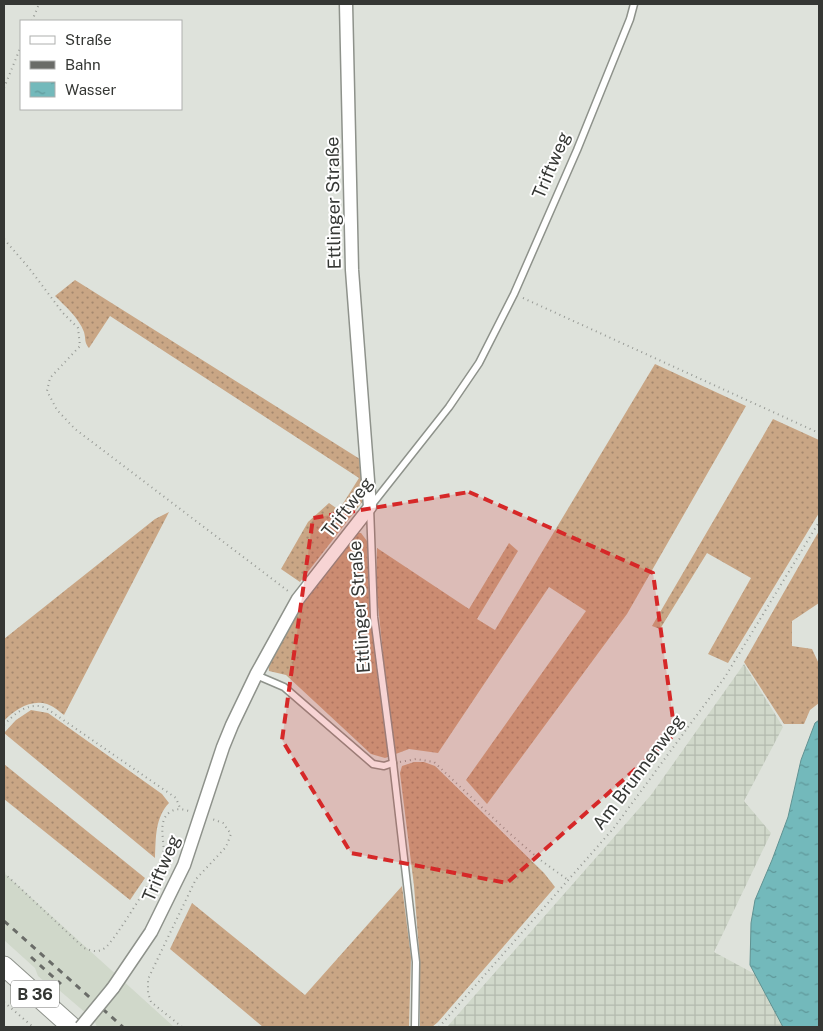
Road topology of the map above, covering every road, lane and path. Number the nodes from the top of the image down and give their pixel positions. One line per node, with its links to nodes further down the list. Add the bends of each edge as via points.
1 (39, 4): 4 (path)
2 (346, 4): 10 (street, Ettlinger Straße, via 352,270)
3 (634, 4): 8 (lane, Triftweg, via 577,150)
4 (32, 20)
5 (20, 48): 6 (path)
6 (4, 88)
7 (4, 239): 12 (path, via 78,328 80,346 50,378 47,391 57,410 75,430)
8 (514, 294): 9 (path); 10 (lane, Triftweg, via 479,363 449,407)
9 (819, 433)
10 (370, 507): 12 (street, Triftweg); 15 (lane, Ettlinger Straße, via 374,617)
11 (819, 522): 19 (path, Am Brunnenweg, via 725,677 613,829)
12 (298, 599): 13 (street, Triftweg)
13 (256, 676): 15 (lane, via 284,687 373,764 384,766); 17 (street, Triftweg, via 223,747)
14 (4, 725): 16 (path, via 28,706 40,705 176,798)
15 (393, 763): 19 (path, via 416,759 434,762 514,837); 26 (lane, Ettlinger Straße, via 416,962)
16 (180, 808): 17 (path); 18 (path, via 170,812 164,820 162,857 156,871 117,934 100,950 94,952 84,948)
17 (202, 814): 24 (street, Triftweg, bridge, via 184,865 151,932 113,988); 25 (path, via 223,823 230,834 226,848 196,879 148,979 151,1002)
18 (4, 873)
19 (568, 880): 27 (path, Am Brunnenweg)
20 (4, 966): 23 (main road, B 36)
21 (4, 1002): 22 (path)
22 (33, 1027)
23 (72, 1027)
24 (81, 1027)
25 (182, 1027)
26 (415, 1027)
27 (439, 1027)

